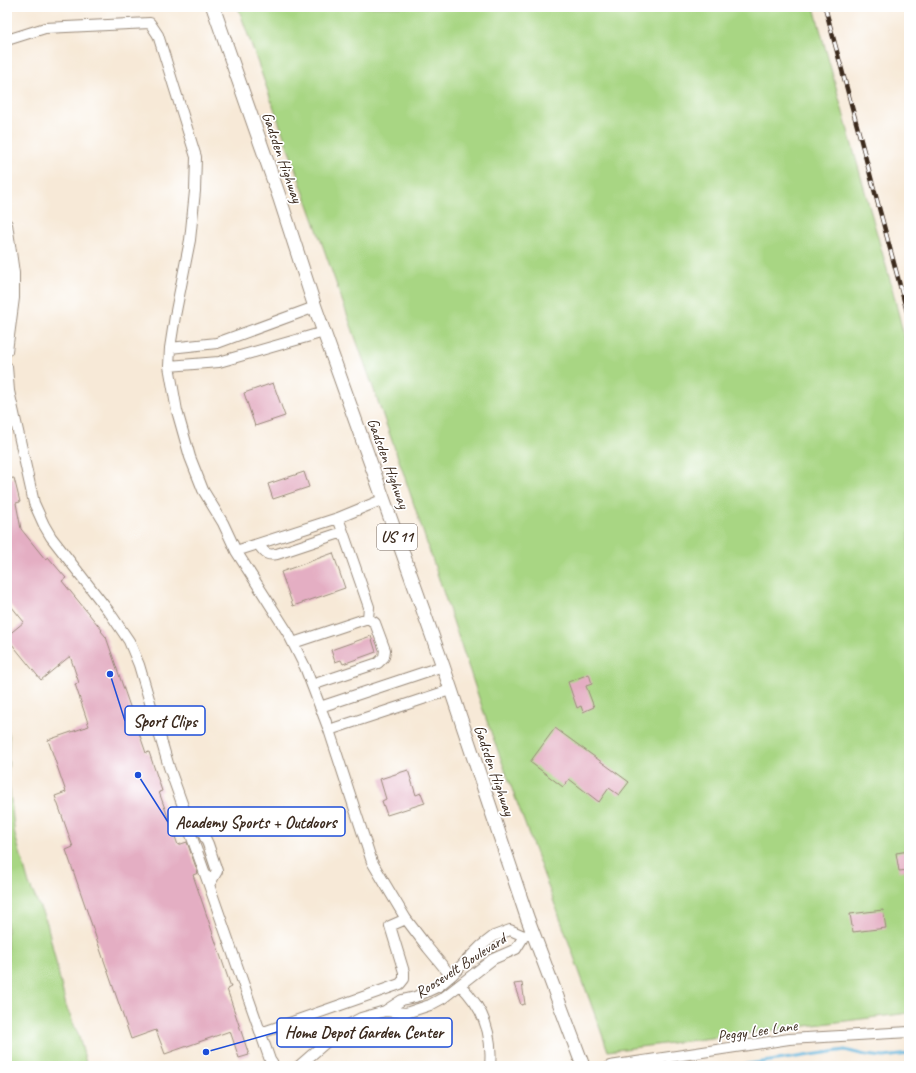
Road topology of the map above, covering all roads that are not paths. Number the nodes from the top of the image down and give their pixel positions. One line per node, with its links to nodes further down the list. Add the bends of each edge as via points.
1 (213, 7): 4 (main road, Gadsden Highway / US 11)
2 (7, 40): 6 (street, via 46,28 150,23 158,36 196,157 190,240)
3 (7, 224): 7 (street, via 14,273 14,298)
4 (315, 307): 5 (main road, Gadsden Highway / US 11); 6 (street, via 216,344)
5 (324, 332): 8 (street, via 219,362); 10 (main road, Gadsden Highway / US 11)
6 (170, 348): 8 (street)
7 (7, 351)
8 (169, 366): 14 (street, via 177,411 190,457 203,490)
9 (7, 367): 28 (street, via 9,391 34,503 51,537 129,641 139,665 184,809 201,829 208,844 217,871 209,885)
10 (384, 500): 11 (street); 17 (main road, Gadsden Highway / US 11)
11 (338, 518): 12 (street); 13 (street)
12 (343, 532): 13 (street, via 277,554 269,555); 15 (street, via 369,607)
13 (258, 544): 14 (street)
14 (236, 551): 16 (street)
15 (368, 618): 16 (street); 18 (street, via 376,622 385,650 384,657 378,663)
16 (293, 643): 18 (street)
17 (442, 666): 19 (main road, Gadsden Highway / US 11); 20 (street)
18 (312, 685): 20 (street)
19 (450, 690): 21 (street); 23 (main road, Gadsden Highway / US 11)
20 (320, 706): 21 (street)
21 (329, 730): 22 (street, via 372,862)
22 (406, 919): 24 (street); 28 (street, via 390,926 404,972 404,979 400,984)
23 (528, 934): 24 (street, Roosevelt Boulevard, via 510,930 494,936); 25 (street, Roosevelt Boulevard, via 516,949 492,959); 32 (main road, Gadsden Highway / US 11)
24 (451, 976): 26 (street, Roosevelt Boulevard, via 439,986 402,1000)
25 (460, 985): 26 (street, Roosevelt Boulevard, via 443,998 418,1010 406,1013); 31 (street, via 469,993 481,1012 489,1032)
26 (385, 1010): 30 (street, Roosevelt Boulevard, via 360,1018 339,1031)
27 (909, 1032): 33 (street, Peggy Lee Lane, via 789,1039)
28 (261, 1033): 29 (street)
29 (274, 1066)
30 (299, 1066)
31 (490, 1066)
32 (583, 1066)
33 (610, 1066)

